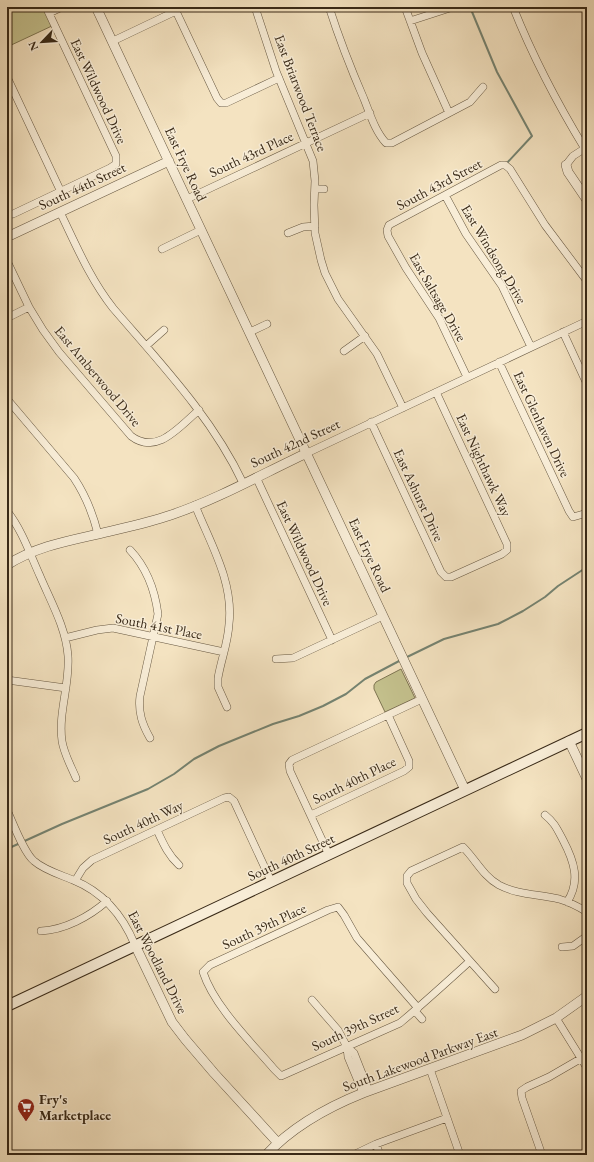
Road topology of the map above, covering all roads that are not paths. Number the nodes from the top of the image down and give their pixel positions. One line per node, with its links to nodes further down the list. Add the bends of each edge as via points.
1 (62, 7): 11 (street)
2 (96, 7): 13 (street, East Frye Road)
3 (255, 7): 15 (street, East Briarwood Terrace)
4 (329, 7): 18 (street)
5 (405, 7): 12 (street)
6 (483, 7): 7 (street)
7 (490, 7)
8 (513, 7): 20 (street, via 550,89)
9 (450, 8): 12 (street)
10 (175, 9): 13 (street); 15 (street, via 221,103)
11 (47, 10): 25 (street, East Wildwood Drive, via 116,156 116,164 110,168)
12 (410, 22): 17 (street)
13 (112, 41): 21 (street, East Frye Road)
14 (7, 77): 25 (street)
15 (279, 78): 19 (street, East Briarwood Terrace)
16 (483, 87): 17 (street, via 470,102)
17 (449, 113): 18 (street, via 386,144)
18 (370, 114): 19 (street, South 43rd Place)
19 (305, 142): 23 (street, East Briarwood Terrace, via 315,170); 27 (street, South 43rd Place)
20 (586, 148): 22 (street, via 573,156)
21 (169, 162): 27 (street, East Frye Road); 29 (street, South 44th Street)
22 (566, 165): 28 (street)
23 (315, 189): 24 (street); 31 (street, East Briarwood Terrace)
24 (324, 189)
25 (61, 192): 30 (street)
26 (445, 195): 33 (street, South 43rd Street, via 389,225); 38 (street, South 43rd Street, via 505,165); 48 (street, East Windsong Drive, via 466,234 502,286)
27 (187, 199): 32 (street, East Frye Road)
28 (587, 200)
29 (60, 212): 35 (street, South 44th Street); 47 (street, via 93,280)
30 (7, 215)
31 (314, 226): 34 (street); 46 (street, East Briarwood Terrace, via 321,260 330,283 338,299)
32 (201, 230): 36 (street); 44 (street, East Frye Road)
33 (387, 230): 51 (street, East Saltsage Drive, via 406,268 439,318)
34 (288, 233)
35 (7, 237)
36 (162, 249)
37 (7, 261): 39 (street, East Amberwood Drive)
38 (587, 281)
39 (29, 307): 40 (street); 56 (street, East Amberwood Drive, via 59,352 137,441 160,442)
40 (7, 318)
41 (587, 321): 45 (street, South 42nd Street)
42 (267, 324): 44 (street)
43 (164, 330): 47 (street)
44 (250, 332): 58 (street, East Frye Road)
45 (563, 332): 48 (street, South 42nd Street); 52 (street)
46 (365, 336): 49 (street); 55 (street, East Briarwood Terrace, via 384,366)
47 (146, 346): 56 (street)
48 (531, 347): 50 (street, South 42nd Street)
49 (344, 351)
50 (499, 362): 51 (street, South 42nd Street); 63 (street, East Glenhaven Drive, via 569,511 573,517)
51 (467, 377): 53 (street, South 42nd Street)
52 (587, 384)
53 (436, 392): 55 (street, South 42nd Street); 68 (street, East Nighthawk Way, via 507,544 507,550 502,554)
54 (7, 399): 64 (street, via 83,490)
55 (403, 408): 57 (street, South 42nd Street)
56 (199, 410): 60 (street, via 223,444)
57 (371, 422): 58 (street, South 42nd Street); 68 (street, East Ashurst Drive, via 441,572)
58 (306, 453): 59 (street, South 42nd Street); 69 (street, East Frye Road)
59 (256, 477): 60 (street, South 42nd Street); 72 (street, East Wildwood Drive)
60 (243, 483): 61 (street, South 42nd Street)
61 (195, 505): 64 (street, South 42nd Street, via 158,519); 73 (street, via 226,583 230,624)
62 (7, 511): 66 (street)
63 (587, 513)
64 (98, 534): 66 (street, South 42nd Street, via 46,546)
65 (130, 550): 70 (street, via 145,571 157,603)
66 (30, 553): 67 (street, South 42nd Street); 71 (street)
67 (7, 565)
68 (446, 577)
69 (383, 616): 72 (street); 77 (street, East Frye Road)
70 (154, 637): 71 (street, South 41st Place, via 113,628); 73 (street, South 41st Place); 81 (street, via 139,707)
71 (65, 638): 76 (street, via 68,662)
72 (332, 640): 74 (street, via 294,658)
73 (224, 652): 78 (street, via 218,687)
74 (276, 659)
75 (7, 680): 76 (street)
76 (66, 688): 83 (street, via 62,736 66,755)
77 (422, 699): 79 (street); 85 (street, East Frye Road)
78 (226, 707)
79 (388, 715): 87 (street, South 40th Place, via 409,761 408,767); 87 (street, via 292,760 289,764 290,771)
80 (587, 733): 82 (main road, South 40th Street)
81 (150, 738)
82 (570, 742): 84 (street); 85 (main road, South 40th Street)
83 (76, 778)
84 (587, 779)
85 (465, 790): 90 (main road, South 40th Street)
86 (7, 810): 92 (street, East Woodland Drive, via 30,857 38,864)
87 (311, 815): 90 (street)
88 (545, 815): 95 (street, via 554,823 574,866 576,878 572,895)
89 (157, 830): 91 (street, via 167,852); 92 (street, South 40th Way, via 92,860); 93 (street, South 40th Way, via 229,797 234,801)
90 (329, 855): 93 (main road, South 40th Street)
91 (179, 865)
92 (75, 881): 94 (street, East Woodland Drive)
93 (271, 882): 99 (main road, South 40th Street)
94 (106, 901): 97 (street, via 90,914 60,928); 99 (street, East Woodland Drive, via 126,926)
95 (567, 902): 96 (street); 101 (street, via 509,890 488,877 463,847 411,872 407,876 407,883 423,909)
96 (587, 912)
97 (41, 930)
98 (587, 936): 100 (street, via 573,946)
99 (135, 945): 105 (main road, South 40th Street); 116 (street, East Woodland Drive, via 172,1022 214,1073)
100 (562, 947)
101 (470, 962): 102 (street); 106 (street, South 39th Street)
102 (495, 989)
103 (587, 996): 108 (street, South Lakewood Parkway East)
104 (312, 1000): 109 (street, via 338,1030)
105 (7, 1006)
106 (416, 1010): 107 (street); 109 (street, South 39th Street, via 400,1023); 113 (street, South 39th Place, via 357,938 338,907 210,966 203,972 206,982 229,1016)
107 (422, 1018)
108 (556, 1018): 110 (street); 112 (street, South Lakewood Parkway East, via 522,1035)
109 (347, 1047): 113 (street, South 39th Street); 114 (street, via 348,1057)
110 (584, 1057): 111 (street); 122 (street, via 521,1091)
111 (587, 1068)
112 (430, 1069): 114 (street, South Lakewood Parkway East); 115 (street)
113 (281, 1076)
114 (366, 1092): 116 (street, South Lakewood Parkway East, via 327,1110)
115 (447, 1118): 117 (street); 121 (street)
116 (278, 1143): 118 (street, South Lakewood Parkway East)
117 (376, 1144): 119 (street); 120 (street)
118 (266, 1155)
119 (353, 1155)
120 (380, 1155)
121 (460, 1155)
122 (542, 1155)

